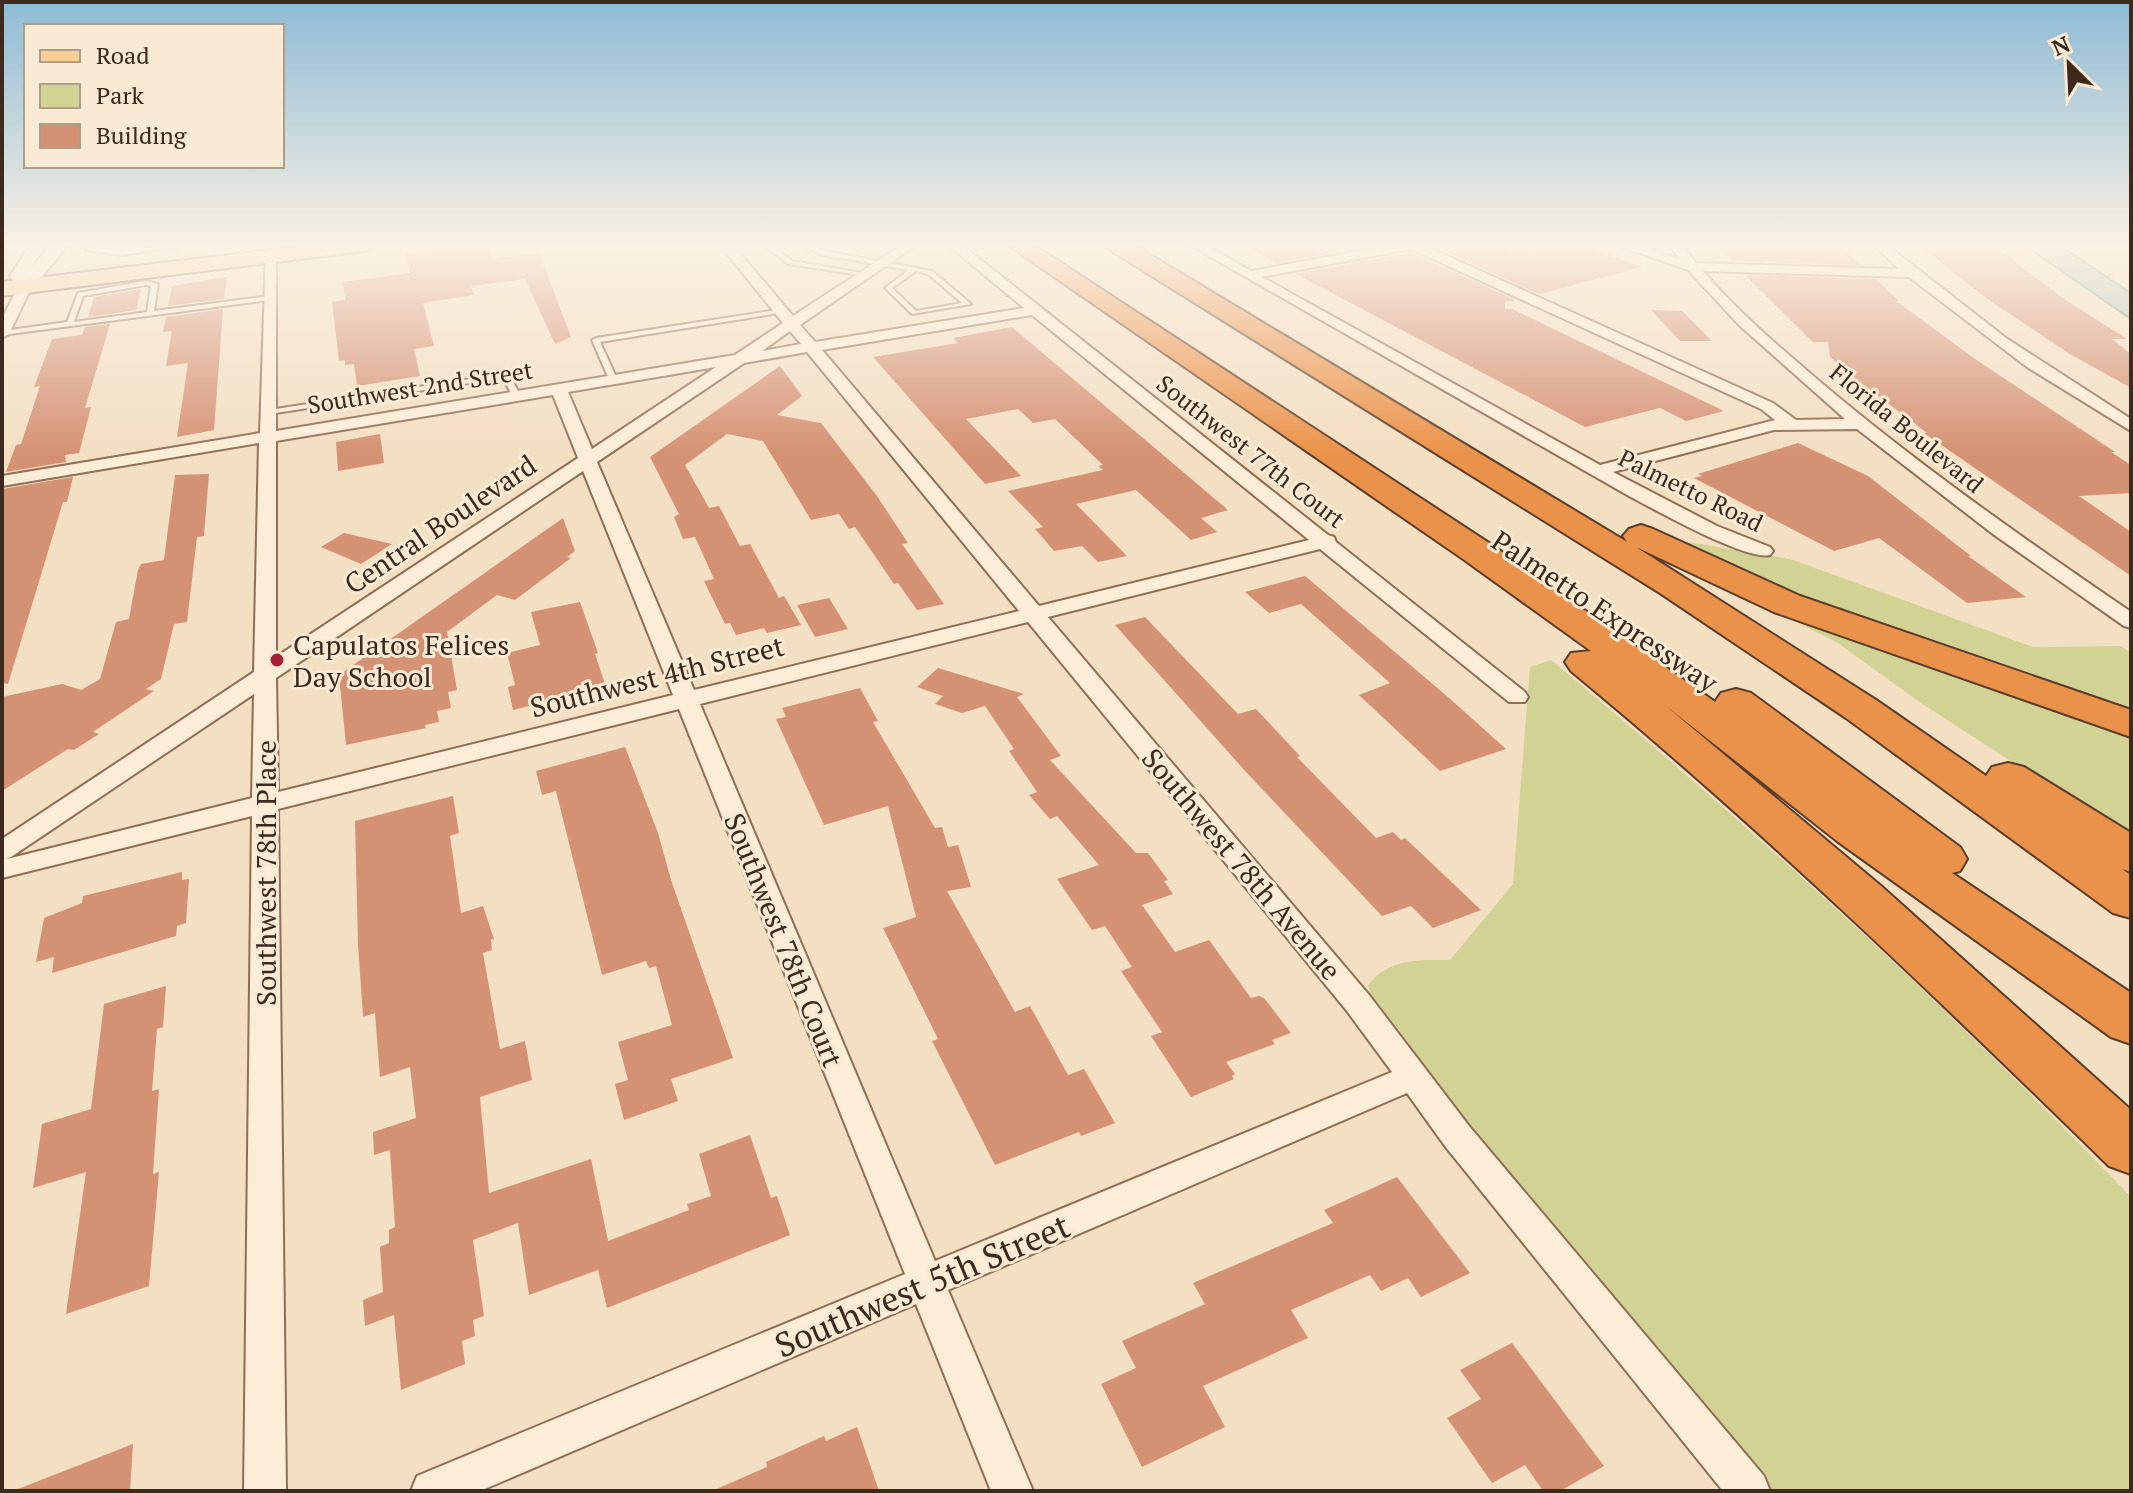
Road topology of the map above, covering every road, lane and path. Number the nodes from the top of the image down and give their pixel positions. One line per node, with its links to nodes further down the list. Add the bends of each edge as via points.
1 (73, 315): 16 (lane)
2 (138, 315): 16 (lane)
3 (270, 315): 25 (street, Southwest 78th Place)
4 (786, 315): 15 (street, Southwest 78th Avenue)
5 (792, 315): 15 (street, Central Boulevard)
6 (1007, 315): 18 (street, Southwest 2nd Street)
7 (1041, 315): 33 (street, Southwest 77th Court)
8 (1122, 315): 28 (highway)
9 (1159, 315): 47 (highway, Palmetto Expressway, via 1706,680 1894,820)
10 (1232, 315): 32 (highway, Palmetto Expressway)
11 (1320, 315): 30 (street, Palmetto Road)
12 (1561, 315): 24 (street)
13 (1737, 315): 23 (street, Florida Boulevard)
14 (1964, 315): 27 (street)
15 (788, 317): 18 (street, Southwest 78th Avenue); 19 (street, Central Boulevard); 20 (lane, via 596,340)
16 (70, 324): 17 (lane)
17 (3, 332)
18 (811, 347): 19 (street, Southwest 2nd Street); 35 (street, Southwest 78th Avenue)
19 (737, 359): 20 (street, Southwest 2nd Street); 29 (street, Central Boulevard)
20 (613, 379): 21 (street, Southwest 2nd Street)
21 (558, 388): 22 (street, Southwest 2nd Street); 29 (street, Southwest 78th Court)
22 (516, 395): 25 (street, Southwest 2nd Street); 25 (lane, via 507,378 496,377)
23 (1844, 411): 24 (street); 26 (street, Florida Boulevard)
24 (1783, 418): 26 (street); 30 (street)
25 (269, 424): 31 (street, Southwest 2nd Street); 37 (street, Southwest 78th Place)
26 (1859, 424): 36 (street, Florida Boulevard, via 2001,533)
27 (2131, 426)
28 (1288, 427): 48 (highway, via 1489,560 1707,716 1854,830); 50 (highway, via 1694,750 1911,942)
29 (587, 460): 37 (street, Central Boulevard); 39 (street, Southwest 78th Court)
30 (1598, 471): 34 (street, Palmetto Road, via 1710,530)
31 (2, 481)
32 (1535, 500): 40 (highway, Palmetto Expressway); 41 (highway, via 1645,537 1849,628)
33 (1327, 541): 35 (street, Southwest 4th Street); 38 (street, Southwest 77th Court)
34 (1763, 551)
35 (1033, 612): 39 (street, Southwest 4th Street); 49 (street, Southwest 78th Avenue, via 1358,1003)
36 (2129, 619)
37 (266, 673): 42 (street, Southwest 78th Place); 43 (street, Central Boulevard)
38 (1517, 697)
39 (685, 699): 42 (street, Southwest 4th Street); 51 (street, Southwest 78th Court)
40 (1861, 709): 44 (highway, via 1987,764); 46 (highway, Palmetto Expressway)
41 (2131, 724)
42 (265, 805): 45 (street, Southwest 4th Street); 52 (street, Southwest 78th Place)
43 (2, 851)
44 (2131, 855)
45 (2, 869)
46 (2131, 900)
47 (2131, 1013)
48 (2131, 1022)
49 (1412, 1077): 51 (street, Southwest 5th Street); 55 (street, Southwest 78th Avenue)
50 (2131, 1148)
51 (926, 1283): 53 (street, Southwest 5th Street); 54 (street, Southwest 78th Court)
52 (265, 1491)
53 (432, 1491)
54 (1012, 1491)
55 (1749, 1491)

